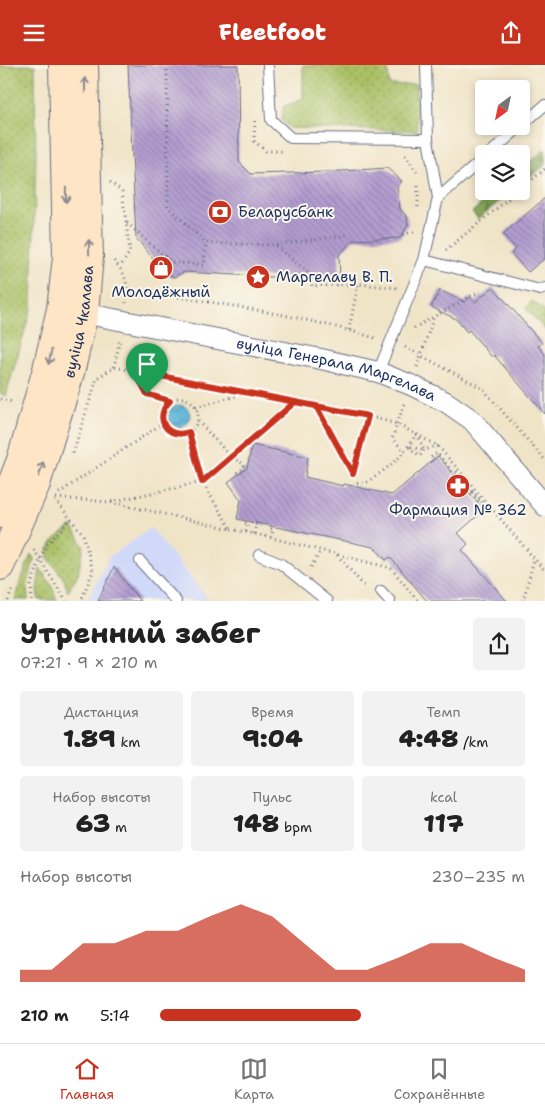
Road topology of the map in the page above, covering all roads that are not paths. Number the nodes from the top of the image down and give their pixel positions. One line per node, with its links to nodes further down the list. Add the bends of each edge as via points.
1 (63, 65): 14 (main road, вуліца Чкалава, one-way to 14, via 67,257)
2 (84, 65): 14 (main road, вуліца Чкалава, one-way to 2, via 89,257)
3 (268, 65): 8 (lane, via 271,120 291,138)
4 (426, 65): 8 (lane)
5 (545, 105): 6 (lane)
6 (530, 118)
7 (511, 135): 9 (lane)
8 (428, 139): 11 (lane)
9 (499, 145)
10 (475, 166): 11 (lane)
11 (438, 198): 12 (lane)
12 (424, 260): 13 (lane, via 540,290); 15 (lane)
13 (545, 288)
14 (72, 311): 15 (street, вуліца Генерала Маргелава); 17 (main road, вуліца Чкалава, one-way to 17, via 47,369 21,460); 20 (main road, вуліца Чкалава, one-way to 14, via 36,484 70,373)
15 (378, 372): 16 (street, вуліца Генерала Маргелава, via 446,402 472,420)
16 (545, 506)
17 (0, 514)
18 (259, 555): 23 (lane, via 280,564)
19 (140, 561): 22 (lane)
20 (0, 566)
21 (381, 591): 24 (lane)
22 (176, 601)
23 (327, 601)
24 (390, 601)

